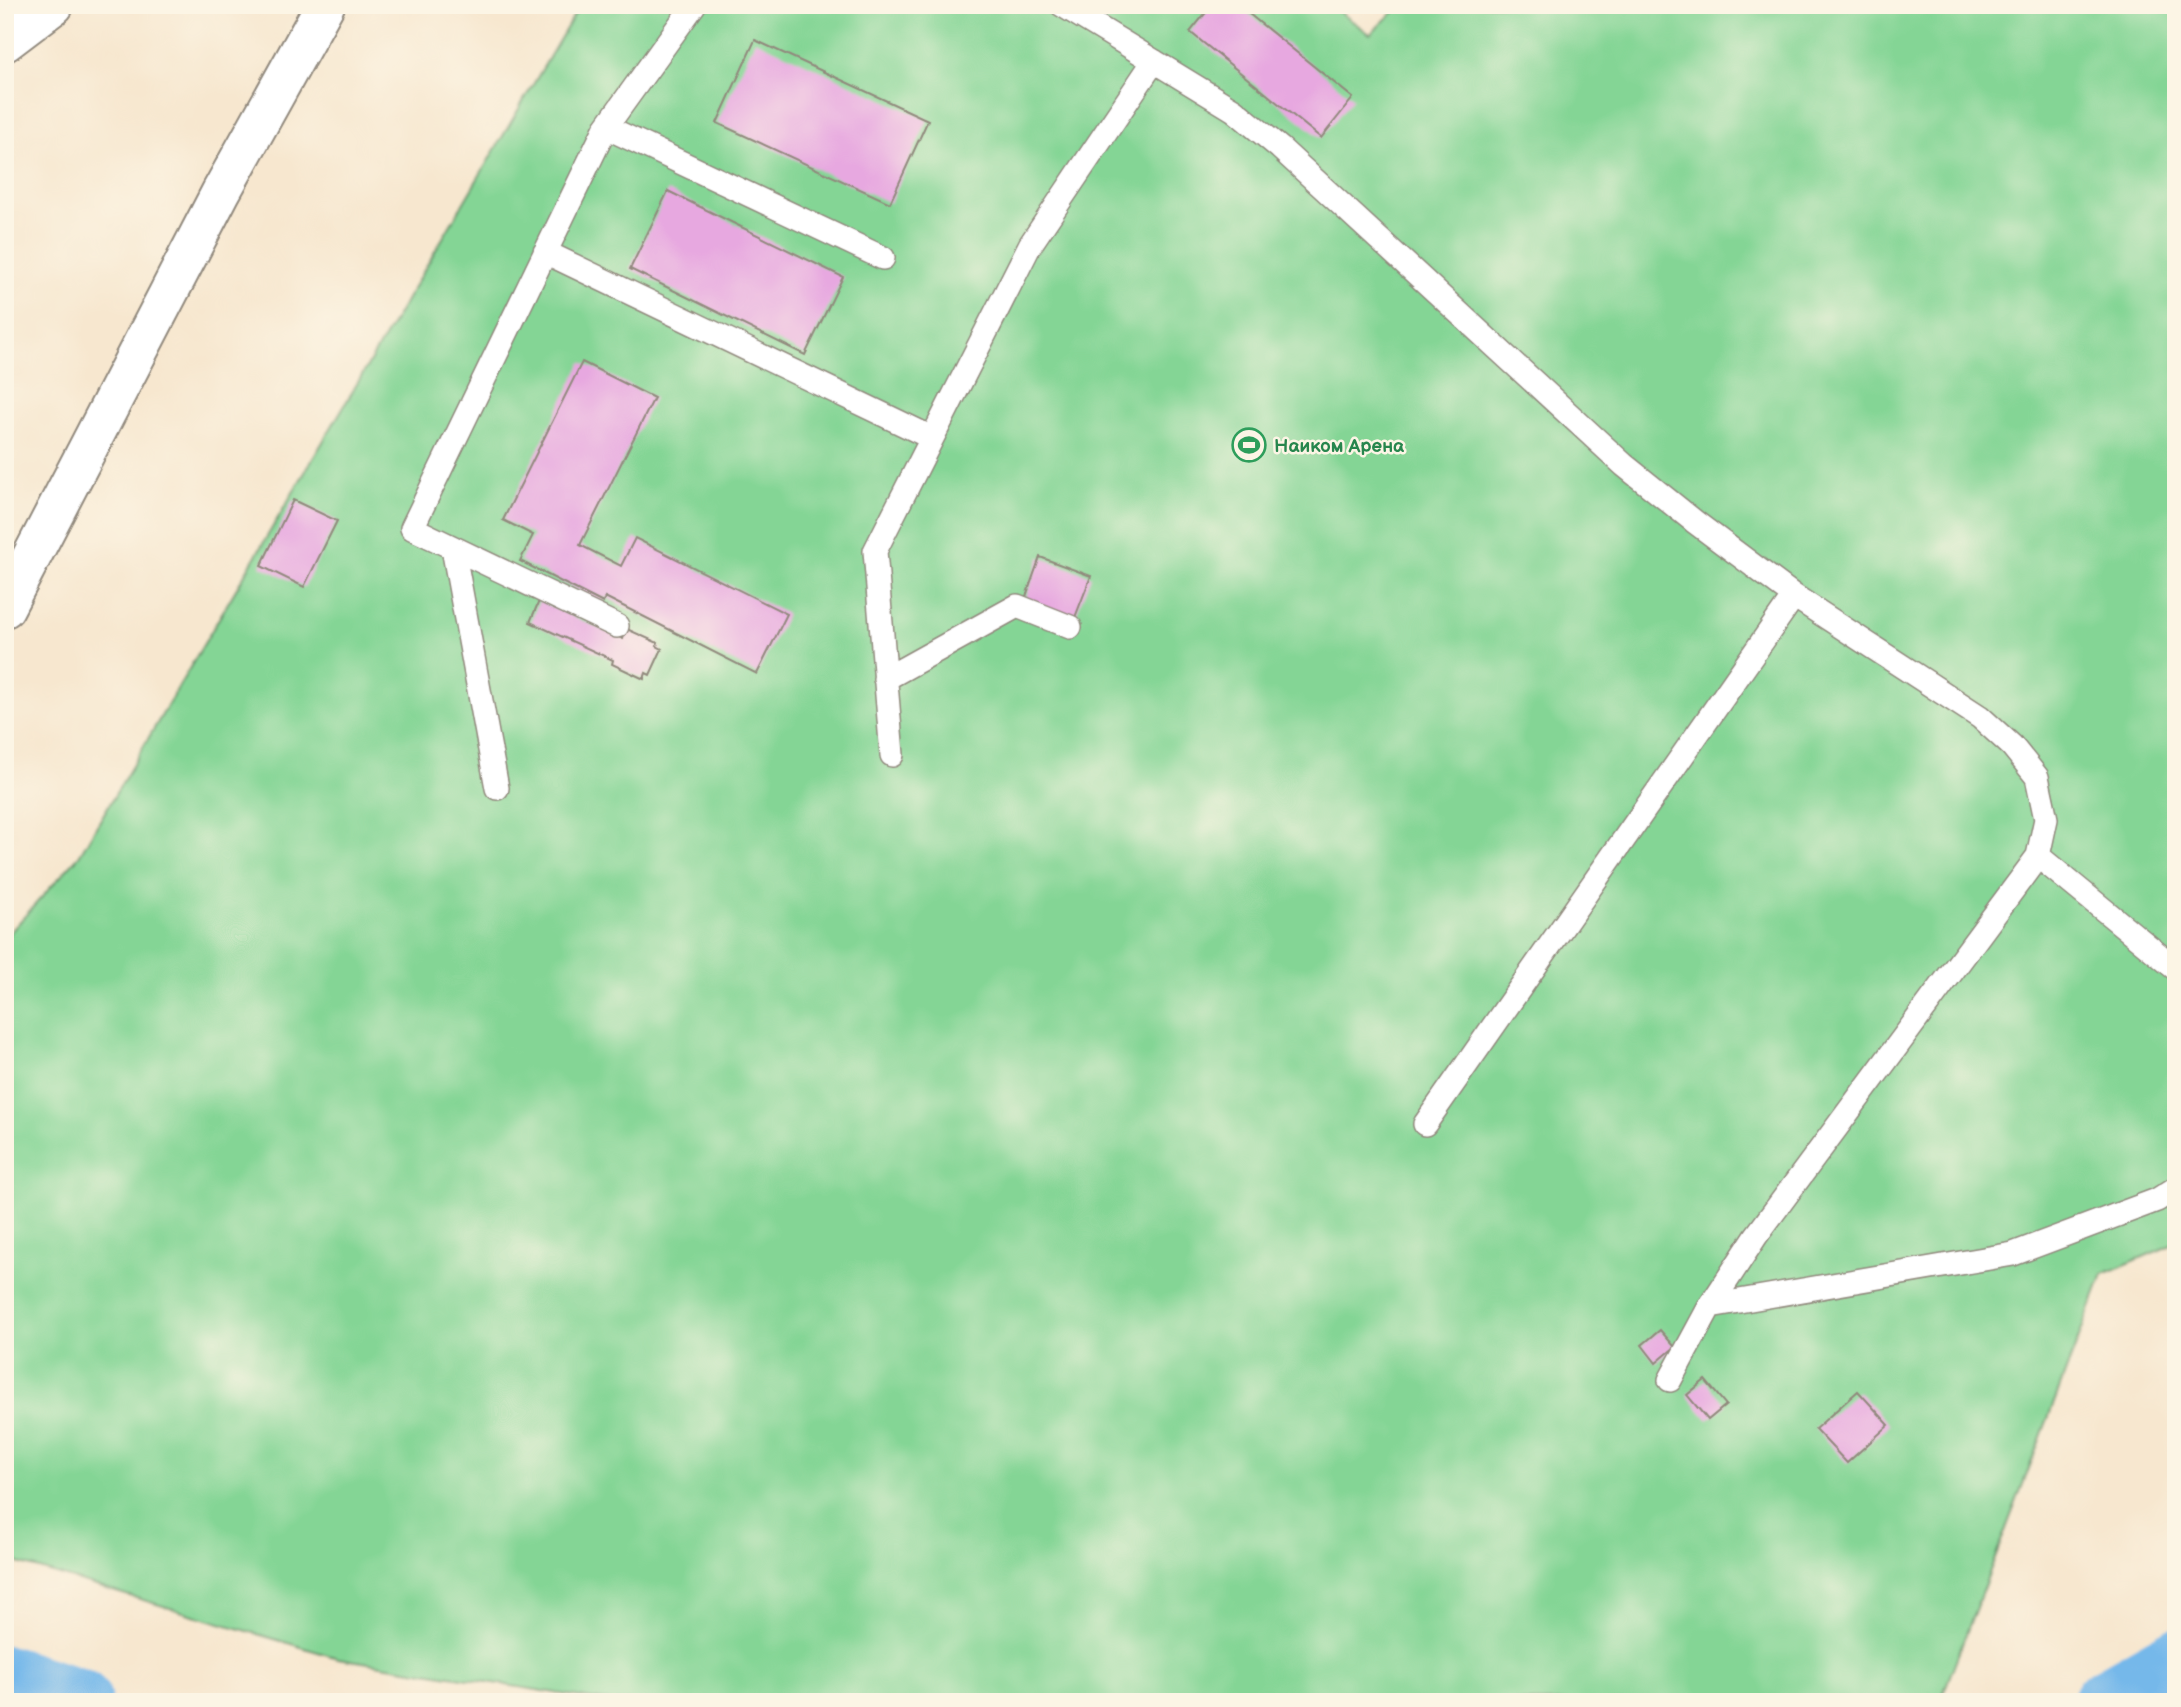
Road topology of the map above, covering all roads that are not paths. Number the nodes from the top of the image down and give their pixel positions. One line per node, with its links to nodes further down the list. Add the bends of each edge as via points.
1 (54, 5): 5 (street)
2 (325, 5): 13 (street, via 220,192)
3 (694, 5): 7 (lane)
4 (1062, 5): 6 (lane)
5 (5, 42)
6 (1154, 61): 10 (lane, via 1030,245); 12 (lane, via 1234,110 1280,148 1624,465)
7 (606, 127): 8 (lane); 9 (lane)
8 (545, 252): 10 (lane); 11 (lane, via 412,528)
9 (883, 258)
10 (930, 438): 16 (lane, via 875,551)
11 (453, 548): 14 (lane); 18 (lane)
12 (1794, 596): 19 (lane, via 1980,716 2012,746 2038,777 2046,819); 21 (lane)
13 (5, 608)
14 (617, 626)
15 (1070, 627): 16 (lane, via 1017,606)
16 (886, 679): 17 (lane)
17 (892, 755)
18 (497, 788)
19 (2038, 856): 20 (lane); 23 (lane, via 1756,1236)
20 (2176, 969)
21 (1425, 1124)
22 (2176, 1188): 23 (lane, via 2157,1200 2013,1254)
23 (1710, 1306): 24 (lane)
24 (1670, 1380)

